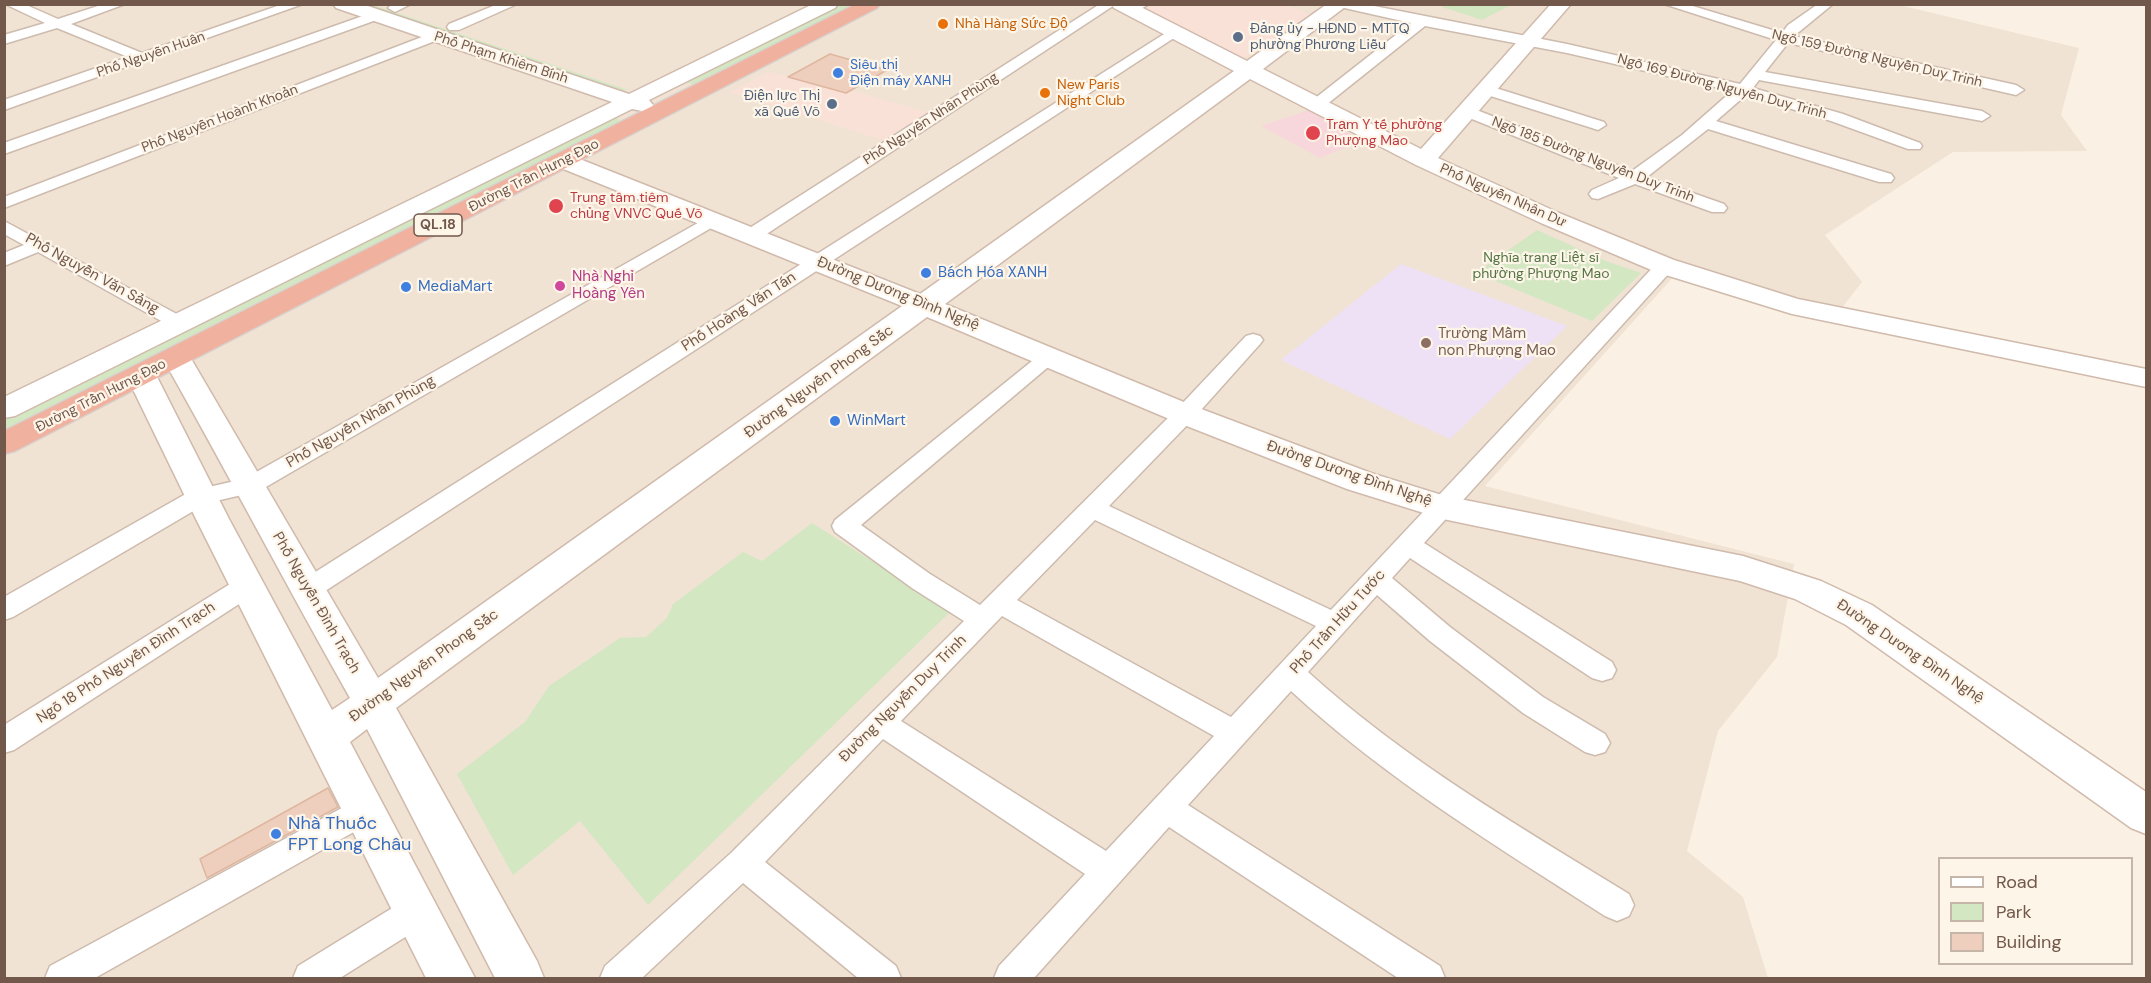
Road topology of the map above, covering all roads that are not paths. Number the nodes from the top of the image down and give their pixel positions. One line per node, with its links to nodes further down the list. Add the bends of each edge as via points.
1 (11, 4): 16 (street)
2 (119, 4): 16 (street)
3 (297, 4): 23 (street, Phố Nguyễn Huân)
4 (342, 4): 14 (street, Phố Phạm Khiêm Bính)
5 (511, 4): 17 (street)
6 (829, 4): 29 (street, Đường Trần Hưng Đạo)
7 (871, 4): 29 (highway, Đường Trần Hưng Đạo / QL.18)
8 (1340, 4): 24 (street, Đường Nguyễn Phong Sắc)
9 (1345, 4): 15 (street, Ngõ 169 Đường Nguyễn Duy Trinh)
10 (1562, 4): 22 (street)
11 (1670, 4): 20 (street, Ngõ 159 Đường Nguyễn Duy Trinh)
12 (1827, 4): 20 (street)
13 (1126, 6): 18 (street, Phố Nguyễn Nhân Dư); 47 (street, Phố Nguyễn Nhân Phùng)
14 (390, 8): 17 (street, Phố Phạm Khiêm Bính); 19 (street, Phố Phạm Khiêm Bính); 37 (street)
15 (1421, 22): 22 (street, Ngõ 169 Đường Nguyễn Duy Trinh); 31 (street)
16 (57, 24): 21 (street); 23 (street)
17 (454, 27): 29 (street, Phố Phạm Khiêm Bính)
18 (1172, 33): 24 (street, Phố Nguyễn Nhân Dư); 50 (street, Phố Hoàng Văn Tán)
19 (435, 36): 29 (street, Phố Phạm Khiêm Bính); 43 (street, Phố Nguyễn Hoành Khoản)
20 (1784, 39): 25 (street); 28 (street, Ngõ 159 Đường Nguyễn Duy Trinh)
21 (4, 40)
22 (1527, 41): 26 (street); 27 (street, Ngõ 169 Đường Nguyễn Duy Trinh)
23 (142, 58): 30 (street, Phố Nguyễn Huân)
24 (1248, 70): 31 (street, Phố Nguyễn Nhân Dư); 52 (street, Đường Nguyễn Phong Sắc)
25 (1756, 75): 27 (street); 33 (street)
26 (1486, 90): 32 (street); 35 (street)
27 (1743, 90): 34 (street); 36 (street, Ngõ 169 Đường Nguyễn Duy Trinh, via 1868,127)
28 (2016, 90)
29 (656, 101): 39 (highway, Đường Trần Hưng Đạo / QL.18); 53 (street, Đường Trần Hưng Đạo)
30 (4, 105)
31 (1314, 106): 38 (street, Phố Nguyễn Nhân Dư)
32 (1468, 112): 38 (street); 40 (street, Ngõ 185 Đường Nguyễn Duy Trinh)
33 (1982, 116)
34 (1705, 123): 40 (street); 41 (street)
35 (1598, 125)
36 (1914, 146)
37 (4, 149)
38 (1424, 160): 51 (street, Phố Nguyễn Nhân Dư)
39 (564, 161): 45 (street, Đường Dương Đình Nghệ); 53 (highway, Đường Trần Hưng Đạo / QL.18)
40 (1634, 178): 42 (street); 44 (street, Ngõ 185 Đường Nguyễn Duy Trinh)
41 (1885, 178)
42 (1598, 194)
43 (4, 202)
44 (1718, 208)
45 (712, 220): 47 (street, Đường Dương Đình Nghệ); 61 (street, Phố Nguyễn Nhân Phùng)
46 (4, 226): 48 (street, Phố Nguyễn Văn Sảng)
47 (752, 235): 50 (street, Đường Dương Đình Nghệ)
48 (39, 245): 49 (street); 53 (street, Phố Nguyễn Văn Sảng)
49 (4, 260)
50 (817, 261): 52 (street, Đường Dương Đình Nghệ); 68 (street, Phố Hoàng Văn Tán)
51 (1665, 266): 57 (street, Phố Nguyễn Nhân Dư, via 1792,306); 63 (street, Phố Trần Hữu Tước)
52 (926, 305): 55 (street, Đường Dương Đình Nghệ); 74 (street, Đường Nguyễn Phong Sắc)
53 (178, 340): 56 (highway, Đường Trần Hưng Đạo / QL.18); 58 (street, Đường Trần Hưng Đạo); 61 (street, Phố Nguyễn Đình Trạch)
54 (1254, 340): 59 (street, Đường Nguyễn Duy Trinh)
55 (1049, 357): 59 (street, Đường Dương Đình Nghệ); 70 (street, via 844,526 921,581)
56 (141, 375): 60 (highway, Đường Trần Hưng Đạo / QL.18); 62 (street)
57 (2146, 378)
58 (4, 410)
59 (1185, 414): 63 (street, Đường Dương Đình Nghệ, via 1359,481); 64 (street, Đường Nguyễn Duy Trinh)
60 (4, 444)
61 (250, 485): 62 (street, Phố Nguyễn Nhân Phùng); 68 (street, Phố Nguyễn Đình Trạch)
62 (200, 497): 67 (street); 69 (street, Phố Nguyễn Nhân Phùng)
63 (1443, 507): 65 (street, Phố Trần Hữu Tước); 82 (street, Đường Dương Đình Nghệ, via 1743,569 1825,597 1859,615)
64 (1091, 508): 70 (street, Đường Nguyễn Duy Trinh); 71 (street)
65 (1408, 545): 66 (street, Phố Trần Hữu Tước); 72 (street)
66 (1377, 580): 71 (street, Phố Trần Hữu Tước); 79 (street, via 1533,705)
67 (247, 586): 77 (street); 78 (street, Ngõ 18 Phố Nguyễn Đình Trạch)
68 (307, 590): 74 (street, Phố Nguyễn Đình Trạch)
69 (4, 610)
70 (990, 611): 75 (street, Đường Nguyễn Duy Trinh); 76 (street)
71 (1337, 624): 73 (street, Phố Trần Hữu Tước)
72 (1602, 670)
73 (1291, 673): 76 (street, Phố Trần Hữu Tước); 85 (street, via 1382,751 1466,810)
74 (373, 703): 77 (street, Đường Nguyễn Phong Sắc); 90 (street, Phố Nguyễn Đình Trạch)
75 (880, 722): 83 (street, Đường Nguyễn Duy Trinh); 84 (street)
76 (1236, 734): 80 (street, Phố Trần Hữu Tước)
77 (326, 737): 81 (street)
78 (4, 741)
79 (1595, 743)
80 (1168, 809): 84 (street, Phố Trần Hữu Tước); 94 (street)
81 (364, 810): 86 (street); 87 (street)
82 (2146, 815)
83 (742, 863): 91 (street, Đường Nguyễn Duy Trinh); 92 (street)
84 (1110, 872): 93 (street, Phố Trần Hữu Tước)
85 (1617, 906)
86 (414, 913): 88 (street); 89 (street)
87 (62, 978)
88 (310, 978)
89 (451, 978)
90 (520, 978)
91 (617, 978)
92 (884, 978)
93 (1011, 978)
94 (1428, 978)

